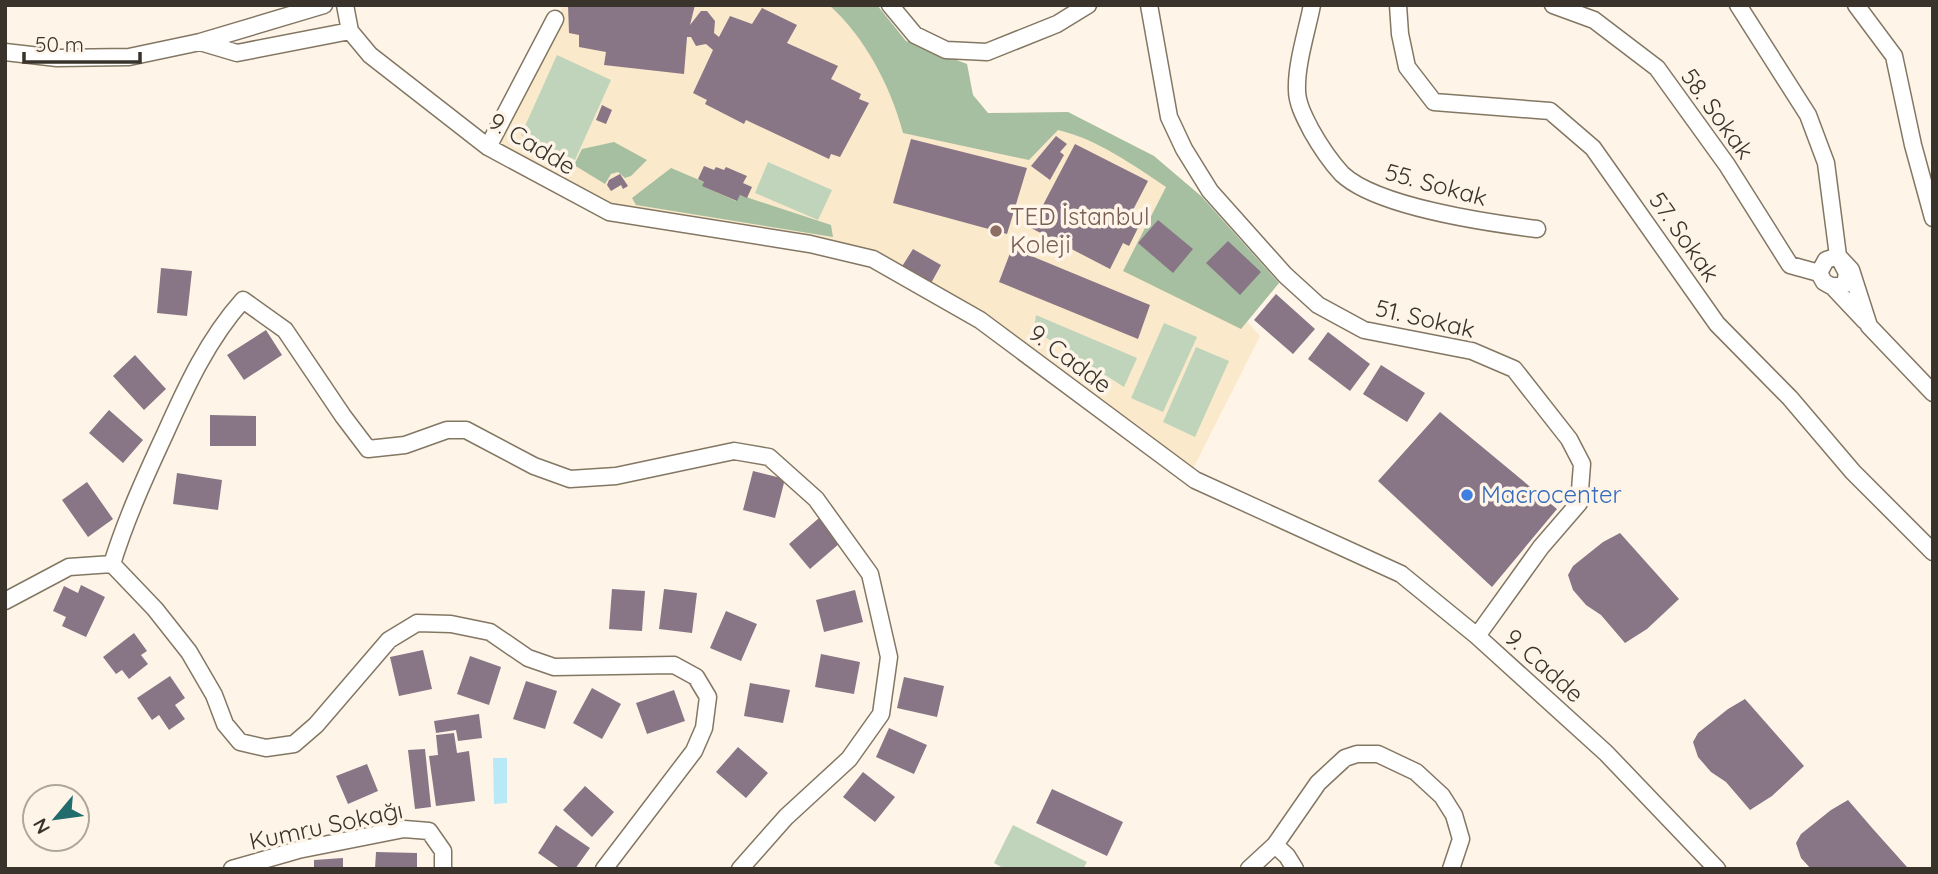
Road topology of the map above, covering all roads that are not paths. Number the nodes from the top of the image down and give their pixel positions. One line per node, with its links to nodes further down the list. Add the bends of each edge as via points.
1 (324, 5): 13 (street)
2 (345, 5): 12 (street)
3 (890, 5): 4 (street, via 915,35 946,50 987,52 1057,24)
4 (1088, 5)
5 (1149, 5): 26 (street, 51. Sokak, via 1169,117 1184,149 1210,191 1285,275 1318,305 1364,330 1472,351 1514,369 1569,439 1582,464 1579,503)
6 (1312, 5): 17 (street, 55. Sokak, via 1297,90 1300,107 1320,146 1344,175 1372,192 1412,206)
7 (1398, 5): 23 (street, 57. Sokak, via 1407,67 1434,102 1550,111 1594,148 1717,324)
8 (1553, 5): 19 (street, 58. Sokak, via 1594,20 1657,68 1727,165 1790,265)
9 (1738, 5): 18 (street, via 1808,115 1826,163)
10 (1856, 5): 16 (street, via 1894,56)
11 (555, 19): 15 (street)
12 (350, 32): 13 (street, via 237,54); 15 (street, 9. Cadde, via 369,55)
13 (200, 42): 14 (street, via 129,57 57,58)
14 (5, 52)
15 (488, 147): 26 (street, 9. Cadde, via 609,212 810,244 873,259 980,320 1195,480 1401,574)
16 (1933, 218)
17 (1537, 229)
18 (1838, 256): 19 (street, via 1826,260); 20 (street, via 1847,273 1845,284); 21 (street, via 1851,270)
19 (1819, 273): 20 (street)
20 (1833, 287): 21 (street)
21 (1870, 326): 22 (street)
22 (1933, 393)
23 (1933, 552)
24 (112, 564): 25 (street, via 69,567); 30 (street, via 189,652 225,724 240,742 266,748 294,744 389,640 417,623 489,632 528,658 554,667 674,665 696,677 708,697 704,728 694,751); 31 (street, via 128,514 189,382 224,320 243,300 285,330 368,449 405,445 447,430 466,430 534,466 570,479 616,476 734,451 769,457 816,499 870,574 889,657 881,715 849,759 786,817)
25 (5, 601)
26 (1477, 636): 35 (street, 9. Cadde, via 1606,753)
27 (1275, 845): 32 (street); 33 (street); 34 (street, via 1318,783 1346,758 1378,754 1416,772 1442,796 1461,839)
28 (232, 869): 29 (street, Kumru Sokağı, via 404,828 429,831 443,851)
29 (443, 869)
30 (604, 869)
31 (740, 869)
32 (1249, 869)
33 (1295, 869)
34 (1451, 869)
35 (1717, 869)

